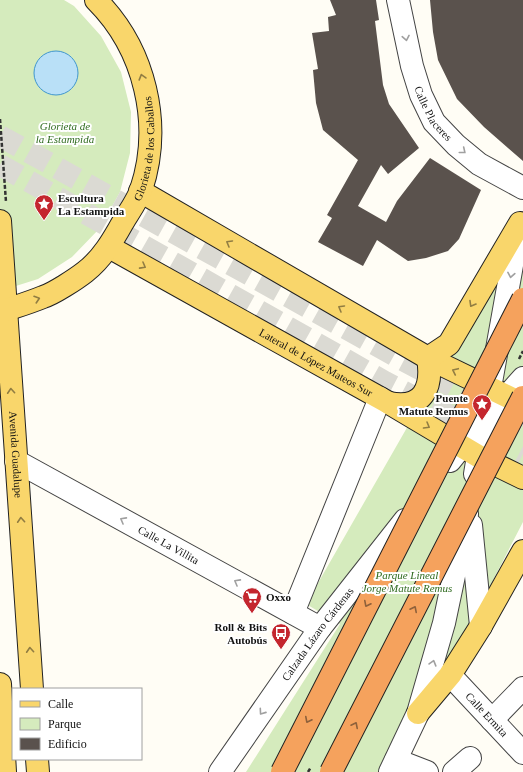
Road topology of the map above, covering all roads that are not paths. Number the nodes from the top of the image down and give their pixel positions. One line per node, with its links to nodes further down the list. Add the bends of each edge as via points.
1 (96, 0): 4 (main road, Glorieta de los Caballos, one-way to 1, via 148,160 151,128 148,96 139,66 125,37)
2 (398, 0): 3 (street, Calle Placeres, one-way to 3, via 412,66 421,95 434,122 479,164)
3 (523, 188)
4 (140, 192): 7 (main road, Glorieta de los Caballos); 10 (main road, one-way to 4)
5 (522, 219): 10 (main road, one-way to 10, via 449,344); 12 (street, Calzada Lázaro Cárdenas, one-way to 12)
6 (0, 221): 9 (main road, Avenida Guadalupe)
7 (109, 247): 9 (main road, Glorieta de los Caballos, one-way to 7, via 52,293 85,272); 13 (main road, Lateral de López Mateos Sur, one-way to 13)
8 (523, 299): 34 (highway, Calzada Lázaro Cárdenas, one-way to 34, bridge)
9 (3, 310): 15 (main road, Avenida Guadalupe, one-way to 9)
10 (428, 358): 12 (main road, one-way to 10); 13 (main road, via 429,381 422,396 407,404 398,405)
11 (523, 378): 12 (street, Calzada Lázaro Cárdenas)
12 (511, 396): 14 (street, Calzada Lázaro Cárdenas); 35 (highway, Calzada Lázaro Cárdenas, one-way to 12, bridge)
13 (384, 401): 14 (main road, Lateral de López Mateos Sur, one-way to 14); 19 (street)
14 (470, 451): 16 (main road, Lateral de López Mateos Sur); 17 (street, Calzada Lázaro Cárdenas); 21 (street, Calzada Lázaro Cárdenas)
15 (16, 461): 19 (street, Calle La Villita, one-way to 15); 24 (main road, Avenida Guadalupe, one-way to 15)
16 (523, 478)
17 (469, 504): 20 (street); 26 (street, Calzada Lázaro Cárdenas, one-way to 17, via 444,623)
18 (523, 551): 20 (main road)
19 (293, 613): 21 (street, Calle La Villita)
20 (481, 626): 22 (main road)
21 (320, 628): 31 (street, Calzada Lázaro Cárdenas, one-way to 31)
22 (450, 675): 26 (main road); 27 (street, Calle Ermita)
23 (0, 684): 32 (main road)
24 (32, 688)
25 (523, 688): 27 (street)
26 (418, 714): 30 (street, Calzada Lázaro Cárdenas)
27 (492, 720): 28 (street, Calle Ermita)
28 (523, 753)
29 (37, 760): 33 (main road)
30 (393, 766): 36 (street)
31 (223, 770)
32 (5, 772)
33 (38, 772)
34 (282, 772)
35 (331, 772)
36 (427, 772)

